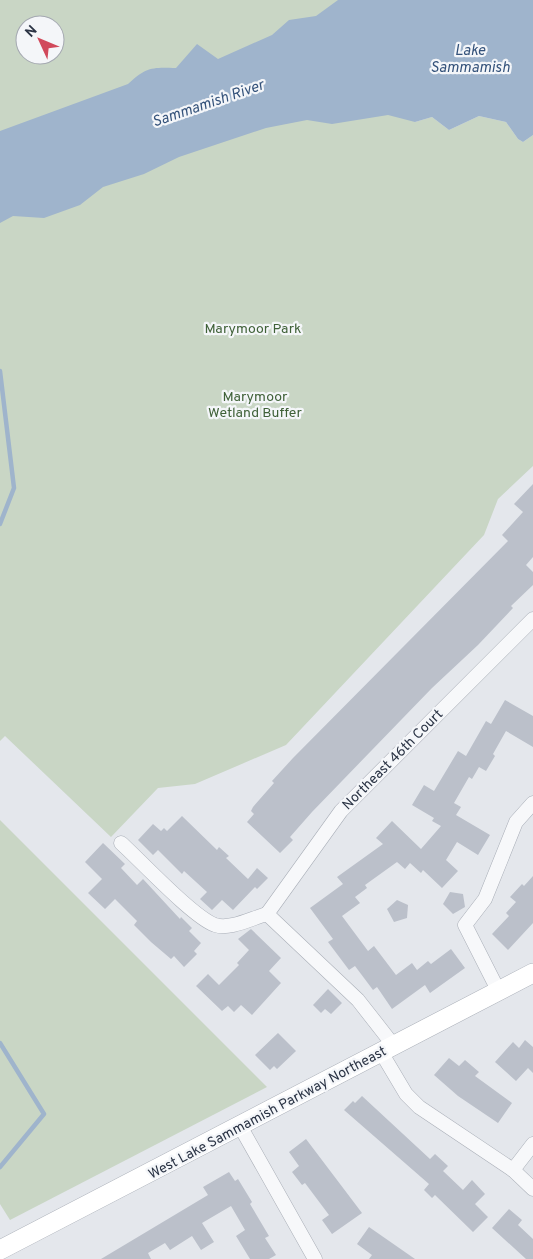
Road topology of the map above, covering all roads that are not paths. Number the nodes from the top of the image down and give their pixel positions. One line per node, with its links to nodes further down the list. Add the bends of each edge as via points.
1 (533, 619): 4 (street, Northeast 46th Court, via 341,811)
2 (533, 803): 6 (street, via 516,822 485,899 465,925)
3 (121, 843): 4 (street, via 192,909 215,925 237,923)
4 (267, 914): 7 (street, via 358,1000)
5 (533, 973): 6 (main road, West Lake Sammamish Parkway Northeast)
6 (498, 990): 7 (main road, West Lake Sammamish Parkway Northeast)
7 (388, 1049): 8 (main road, West Lake Sammamish Parkway Northeast); 10 (street, via 406,1094 419,1107)
8 (240, 1126): 12 (main road, West Lake Sammamish Parkway Northeast); 13 (street)
9 (533, 1144): 10 (street)
10 (513, 1170): 11 (street)
11 (533, 1189)
12 (0, 1250)
13 (315, 1259)

